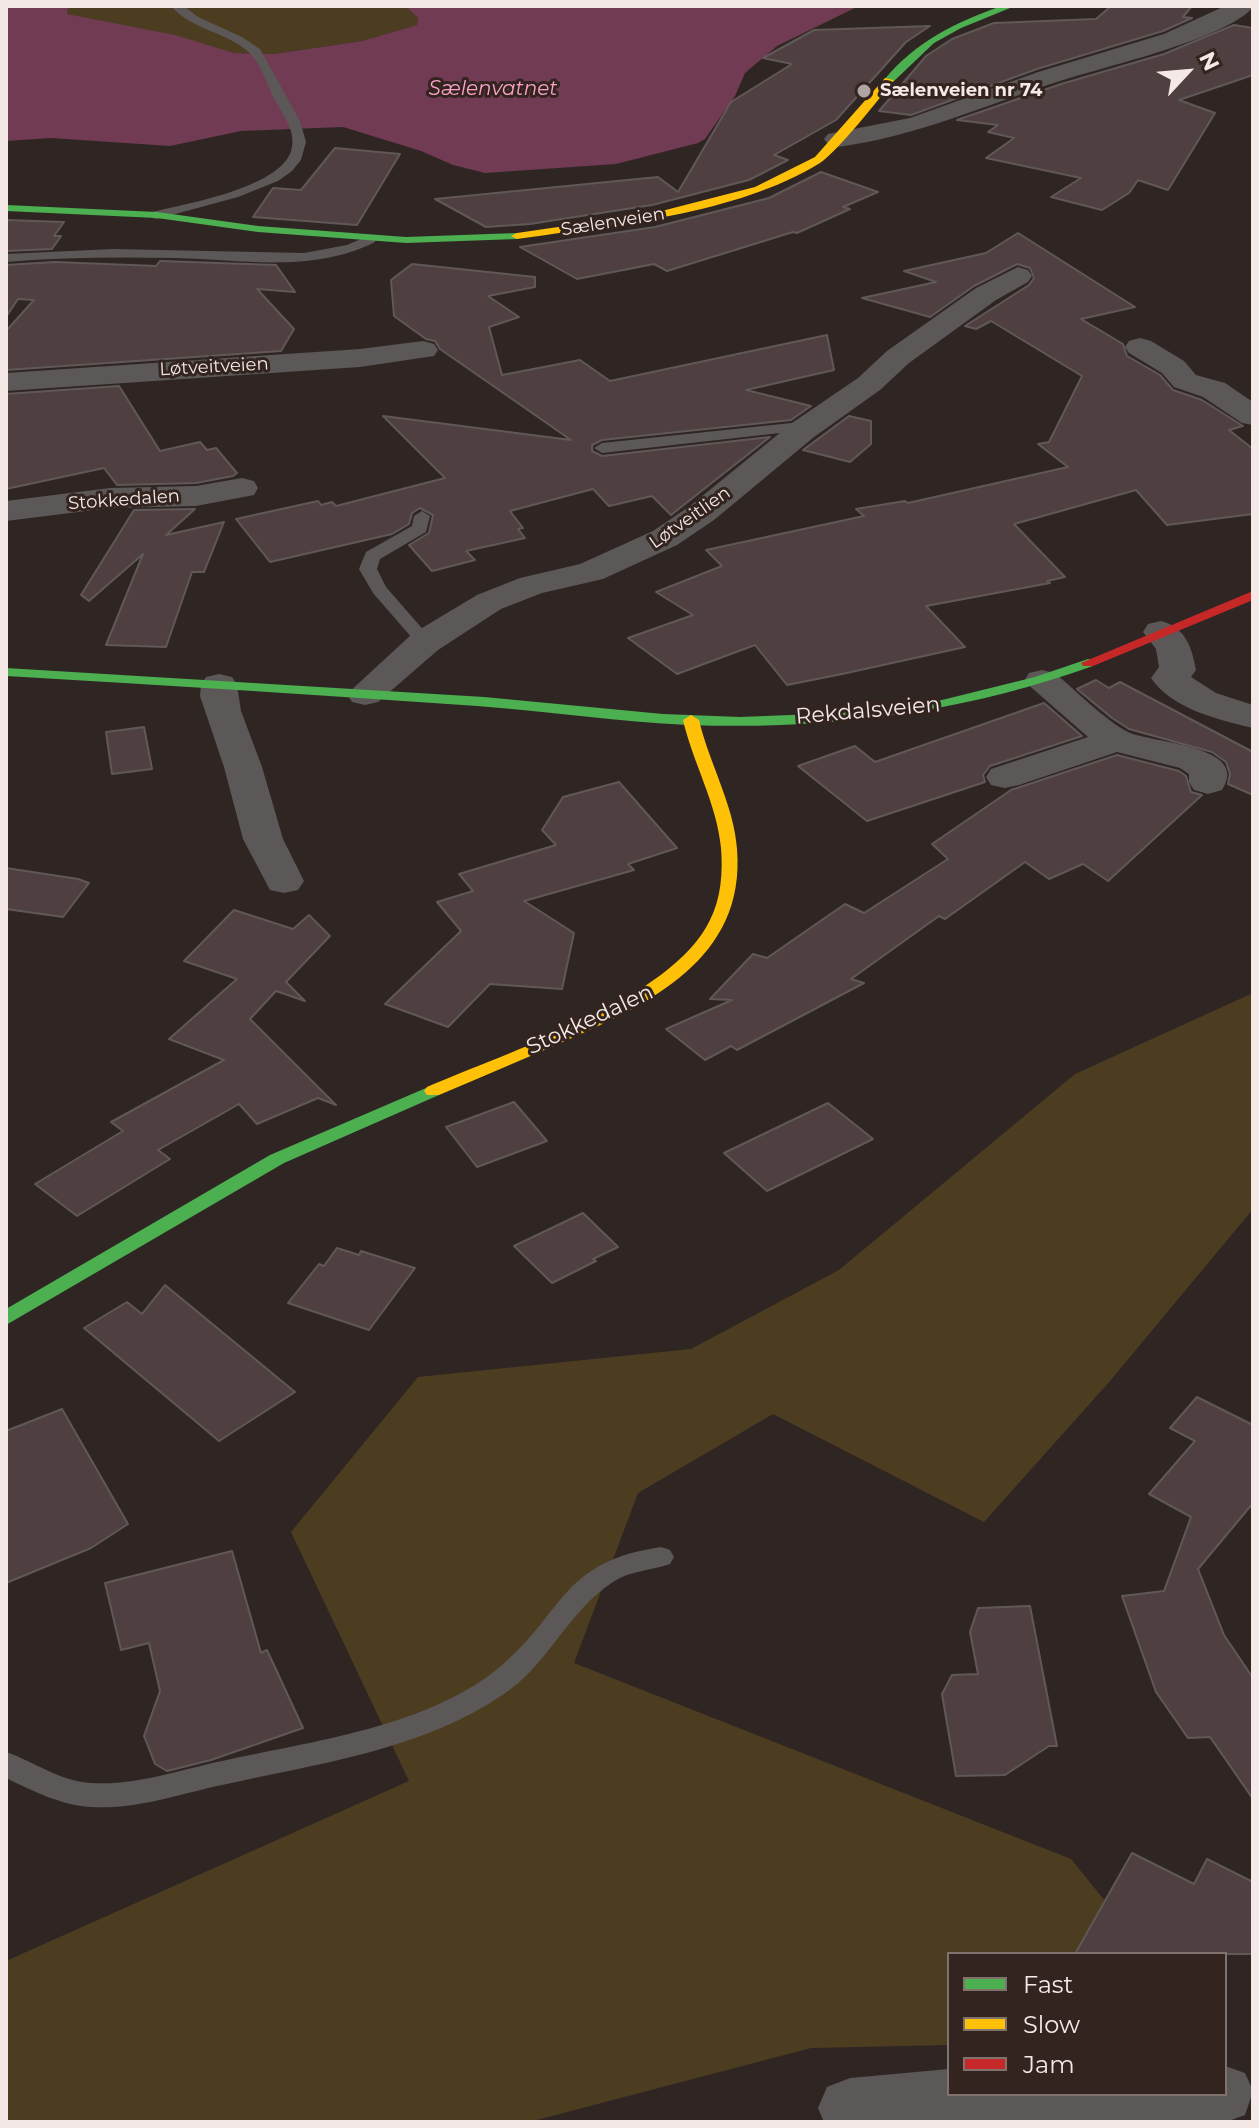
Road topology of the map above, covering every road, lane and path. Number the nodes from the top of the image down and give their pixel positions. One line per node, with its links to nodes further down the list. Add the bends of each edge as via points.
1 (177, 6): 6 (lane, Sælenveien, via 256,52 298,128 296,159 259,185)
2 (1010, 6): 4 (street, Sælenveien, via 943,31 916,49)
3 (1242, 6): 4 (street, via 1167,39 915,126)
4 (837, 139): 7 (street, Sælenveien, via 819,159 769,185 654,216 466,240)
5 (6, 208): 6 (street, Sælenveien)
6 (157, 215): 7 (street, Sælenveien)
7 (370, 239): 9 (lane, Sælenveien, via 359,247 299,257)
8 (6, 246): 9 (lane, Sælenveien)
9 (48, 254): 10 (lane, Sælenveien)
10 (6, 258)
11 (1018, 276): 16 (street, Løtveitlien, via 967,307)
12 (1140, 347): 15 (street, via 1185,381 1214,390)
13 (423, 350): 14 (street, Løtveitveien)
14 (6, 382)
15 (1253, 416)
16 (810, 426): 17 (lane); 23 (street, Løtveitlien, via 655,544 591,572 514,591)
17 (602, 448)
18 (242, 488): 19 (street, Stokkedalen)
19 (6, 511)
20 (422, 516): 23 (lane, via 420,528 372,556 368,569)
21 (1253, 595): 22 (street, Rekdalsveien)
22 (1161, 632): 25 (street, Rekdalsveien); 28 (street, via 1174,647 1178,670 1169,678 1203,701)
23 (425, 642): 27 (street, Løtveitlien)
24 (6, 672): 26 (street)
25 (1042, 681): 29 (street, Rekdalsveien, via 963,701 879,713); 30 (street)
26 (219, 685): 27 (street); 33 (street, via 263,839)
27 (365, 694): 29 (street)
28 (1253, 717)
29 (691, 720): 34 (street, Stokkedalen, via 730,850 721,921 678,975 620,1010 277,1159)
30 (1115, 740): 31 (street); 32 (street, via 1193,760 1208,769)
31 (1005, 777)
32 (1208, 782)
33 (284, 881)
34 (6, 1318)
35 (661, 1557): 36 (lane, via 604,1575 574,1599 517,1668 495,1686 453,1709 354,1744 135,1792 72,1793)
36 (6, 1764)
37 (1253, 2081): 38 (street)
38 (1227, 2093)
39 (980, 2096): 42 (street)
40 (1034, 2096): 41 (street, via 1164,2104)
41 (1212, 2096)
42 (850, 2108)

